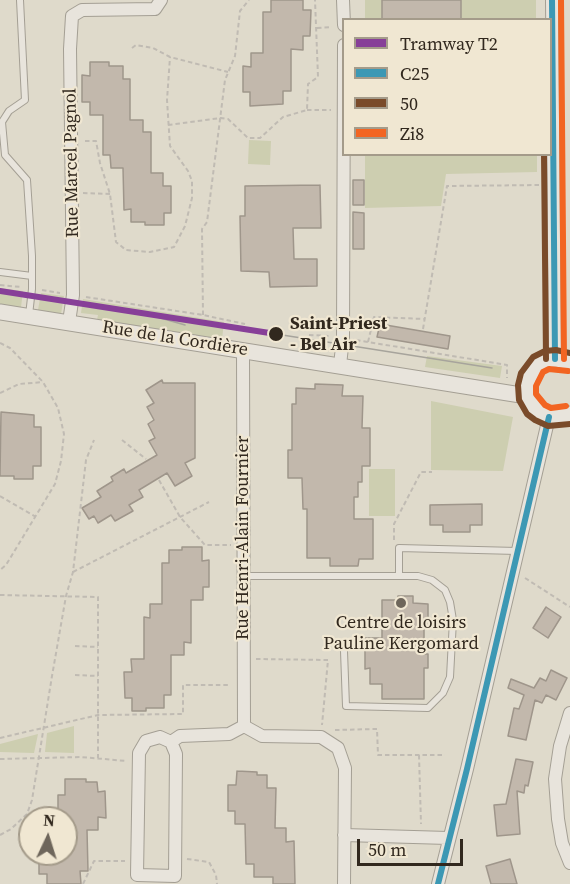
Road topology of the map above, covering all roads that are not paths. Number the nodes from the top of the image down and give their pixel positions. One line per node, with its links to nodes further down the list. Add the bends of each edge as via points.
1 (20, 0): 9 (lane, via 25,100 9,111 2,122 5,155 27,180)
2 (161, 0): 5 (street, Rue Marcel Pagnol, via 155,9)
3 (343, 0): 6 (street)
4 (552, 0): 14 (street)
5 (80, 5): 12 (street, Rue Marcel Pagnol, via 72,16 71,29 73,294)
6 (344, 18)
7 (343, 156): 15 (street)
8 (0, 272): 9 (lane)
9 (32, 276): 11 (lane)
10 (0, 312): 11 (street, Rue de la Cordière)
11 (29, 316): 12 (street, Rue de la Cordière)
12 (69, 322): 13 (street, Rue de la Cordière)
13 (243, 350): 15 (street, Rue de la Cordière); 20 (street, Rue Henri-Alain Fournier)
14 (563, 361): 16 (street, via 546,360 537,365 529,377)
15 (340, 365): 16 (street, Rue de la Cordière)
16 (527, 396): 18 (street, via 534,408)
17 (570, 414): 18 (street)
18 (549, 417): 19 (street)
19 (518, 551): 21 (lane, via 399,548); 27 (street)
20 (243, 576): 21 (lane); 24 (street, Rue Henri-Alain Fournier)
21 (399, 576): 22 (lane, via 432,580 445,590 450,602 450,677 443,693 428,708 346,706)
22 (344, 651)
23 (570, 713): 28 (street, via 555,779 558,819)
24 (244, 726): 25 (street, via 229,734 180,736); 26 (street, via 262,736 321,737 338,748 345,768)
25 (171, 742): 29 (street, via 160,737 146,741 139,753); 30 (street, via 176,754)
26 (345, 835): 27 (street); 31 (street)
27 (448, 838): 32 (street)
28 (569, 857)
29 (136, 880): 30 (street)
30 (175, 880)
31 (344, 884)
32 (438, 884)

